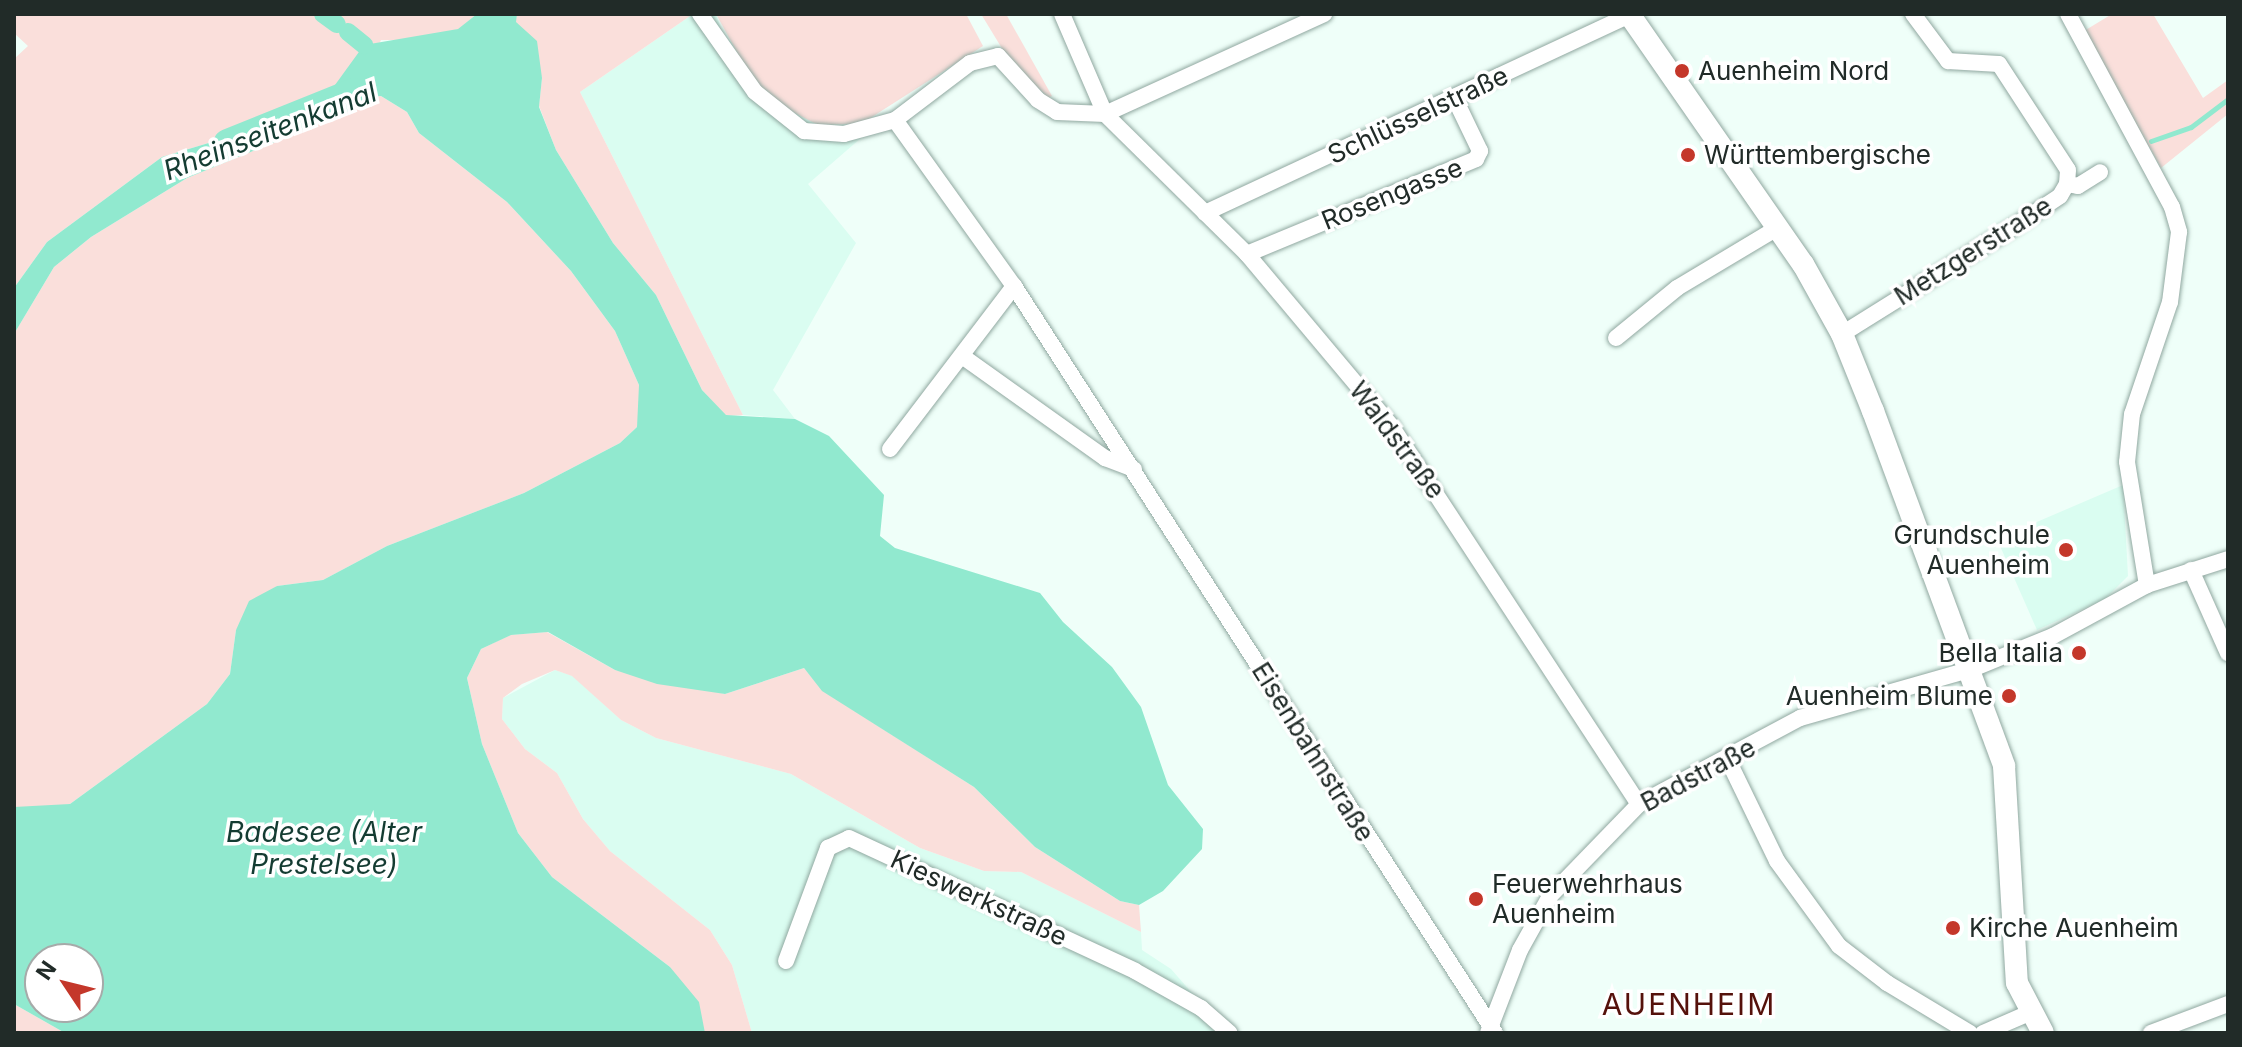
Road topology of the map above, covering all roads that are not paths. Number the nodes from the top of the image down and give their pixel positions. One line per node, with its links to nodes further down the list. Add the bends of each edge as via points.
1 (700, 14): 9 (street, via 755,92 804,131 844,134)
2 (1062, 14): 8 (street, Waldstraße)
3 (1324, 14): 8 (street)
4 (1629, 14): 7 (street, Schlüsselstraße); 13 (street)
5 (1913, 14): 11 (street, via 1948,61 1999,64 2068,170)
6 (2068, 14): 23 (street, via 2172,207 2179,232 2170,302 2132,414 2127,462)
7 (1455, 99): 12 (street, Schlüsselstraße); 14 (street, Rosengasse, via 1480,151 1476,159)
8 (1105, 114): 9 (street, via 1057,112 1038,100 998,56 970,63); 12 (street, Waldstraße)
9 (895, 120): 15 (street, Eisenbahnstraße)
10 (2100, 172): 11 (street, Metzgerstraße, via 2078,186)
11 (2067, 184): 16 (street, Metzgerstraße, via 2060,196 2038,211)
12 (1205, 213): 14 (street, Waldstraße)
13 (1779, 227): 16 (street); 17 (street, via 1677,288)
14 (1247, 254): 27 (street, Waldstraße, via 1406,446)
15 (1014, 286): 18 (street); 20 (street, Eisenbahnstraße)
16 (1842, 334): 25 (street)
17 (1616, 338)
18 (962, 356): 19 (street); 20 (street, via 1105,458)
19 (890, 449)
20 (1134, 469): 31 (street, Eisenbahnstraße)
21 (2228, 559): 22 (street, Badstraße)
22 (2191, 570): 23 (street, Badstraße); 24 (street)
23 (2147, 585): 25 (street, Badstraße, via 2053,636)
24 (2228, 653)
25 (1972, 669): 26 (street, Badstraße, via 1800,718); 30 (street, via 2006,775 2013,954)
26 (1728, 760): 27 (street, Badstraße); 33 (street, via 1777,861 1839,946 1887,983)
27 (1639, 804): 31 (street, Badstraße, via 1550,896 1520,950)
28 (786, 961): 32 (street, Kieswerkstraße, via 828,848 849,838 1135,971 1201,1008)
29 (2228, 1004): 36 (street)
30 (2029, 1013): 34 (street); 35 (street)
31 (1491, 1032)
32 (1230, 1033)
33 (1970, 1033)
34 (1983, 1033)
35 (2043, 1033)
36 (2151, 1033)

